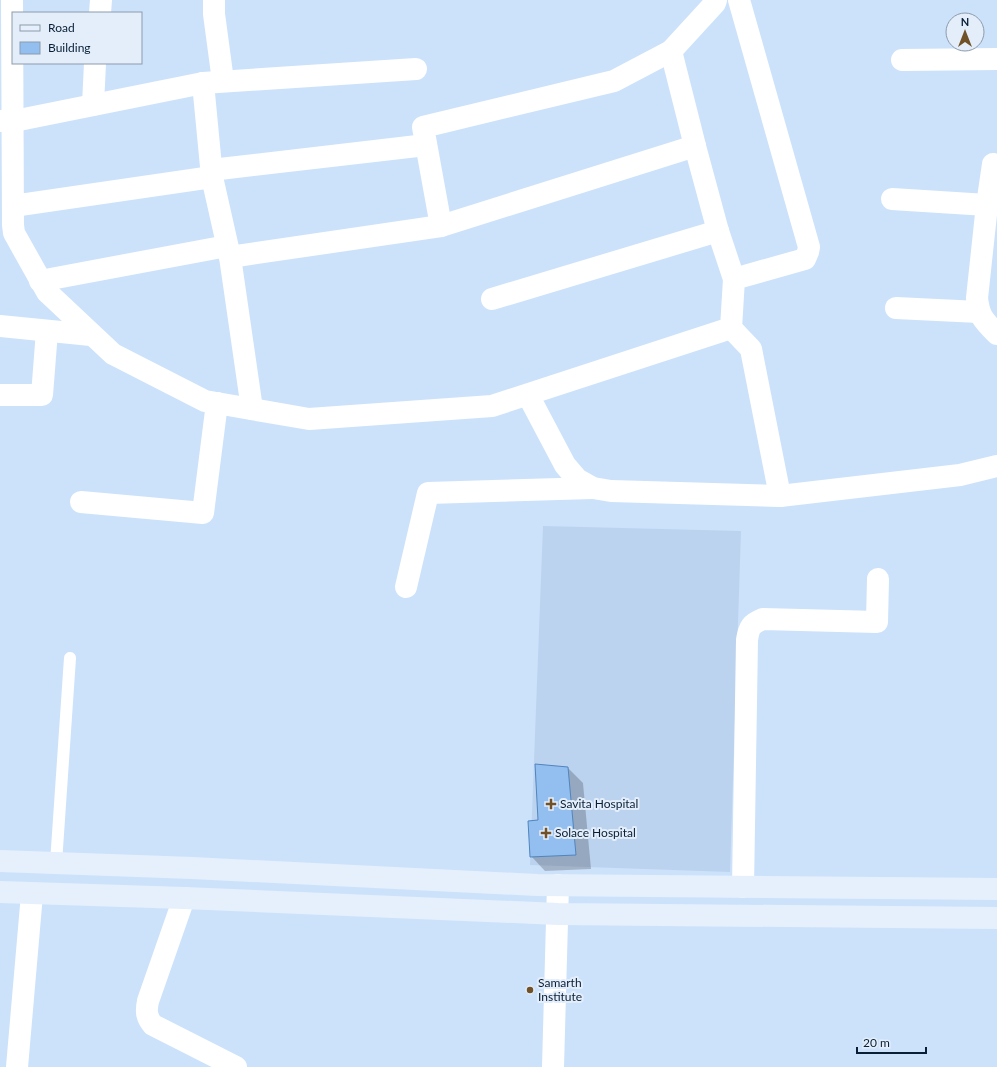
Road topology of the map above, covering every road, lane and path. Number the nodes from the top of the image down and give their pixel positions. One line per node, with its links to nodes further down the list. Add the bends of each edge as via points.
1 (12, 0): 14 (street)
2 (101, 0): 6 (street)
3 (214, 0): 12 (street)
4 (716, 0): 7 (street)
5 (739, 0): 25 (street, via 809,247 805,259)
6 (100, 12)
7 (671, 51): 15 (street, via 614,81 423,127); 16 (street)
8 (997, 58): 9 (street)
9 (902, 60)
10 (95, 64): 13 (street)
11 (416, 69): 12 (street)
12 (213, 82): 13 (street); 18 (street)
13 (93, 105): 14 (street)
14 (7, 121): 21 (street)
15 (426, 144): 18 (street); 22 (street)
16 (695, 146): 22 (street); 23 (street)
17 (993, 164): 20 (street)
18 (211, 174): 21 (street); 24 (street)
19 (892, 198): 20 (street)
20 (987, 205): 29 (street, via 977,298)
21 (9, 218): 26 (street, via 14,233)
22 (441, 226): 24 (street)
23 (718, 231): 25 (street); 27 (street)
24 (229, 251): 26 (street); 38 (street)
25 (734, 278): 31 (street)
26 (40, 281): 34 (street, via 47,292)
27 (492, 299)
28 (896, 308): 29 (street)
29 (979, 312): 33 (street)
30 (0, 326): 32 (street)
31 (731, 328): 36 (street); 41 (street, via 751,349)
32 (47, 331): 34 (street); 35 (street, via 42,395)
33 (997, 334)
34 (91, 335): 37 (street, via 113,354 205,401)
35 (0, 395)
36 (528, 395): 38 (street, via 492,406 309,419); 40 (street, via 565,465 577,479)
37 (217, 403): 38 (street); 42 (street, via 203,513)
38 (252, 409)
39 (997, 466): 41 (street, via 960,475)
40 (593, 488): 41 (street, via 611,491); 44 (street, via 428,493)
41 (780, 496)
42 (81, 502)
43 (878, 579): 49 (street, via 877,622 763,619 755,622 749,629)
44 (406, 587)
45 (70, 658): 47 (lane)
46 (0, 861): 47 (street)
47 (56, 863): 48 (street)
48 (558, 885): 49 (street); 54 (street)
49 (743, 887): 50 (street)
50 (997, 889)
51 (0, 892): 52 (street)
52 (32, 894): 53 (street); 56 (street)
53 (184, 898): 54 (street); 57 (street, via 148,1001 148,1018 152,1025)
54 (558, 914): 55 (street); 58 (street)
55 (997, 918)
56 (18, 1067)
57 (236, 1067)
58 (553, 1067)

